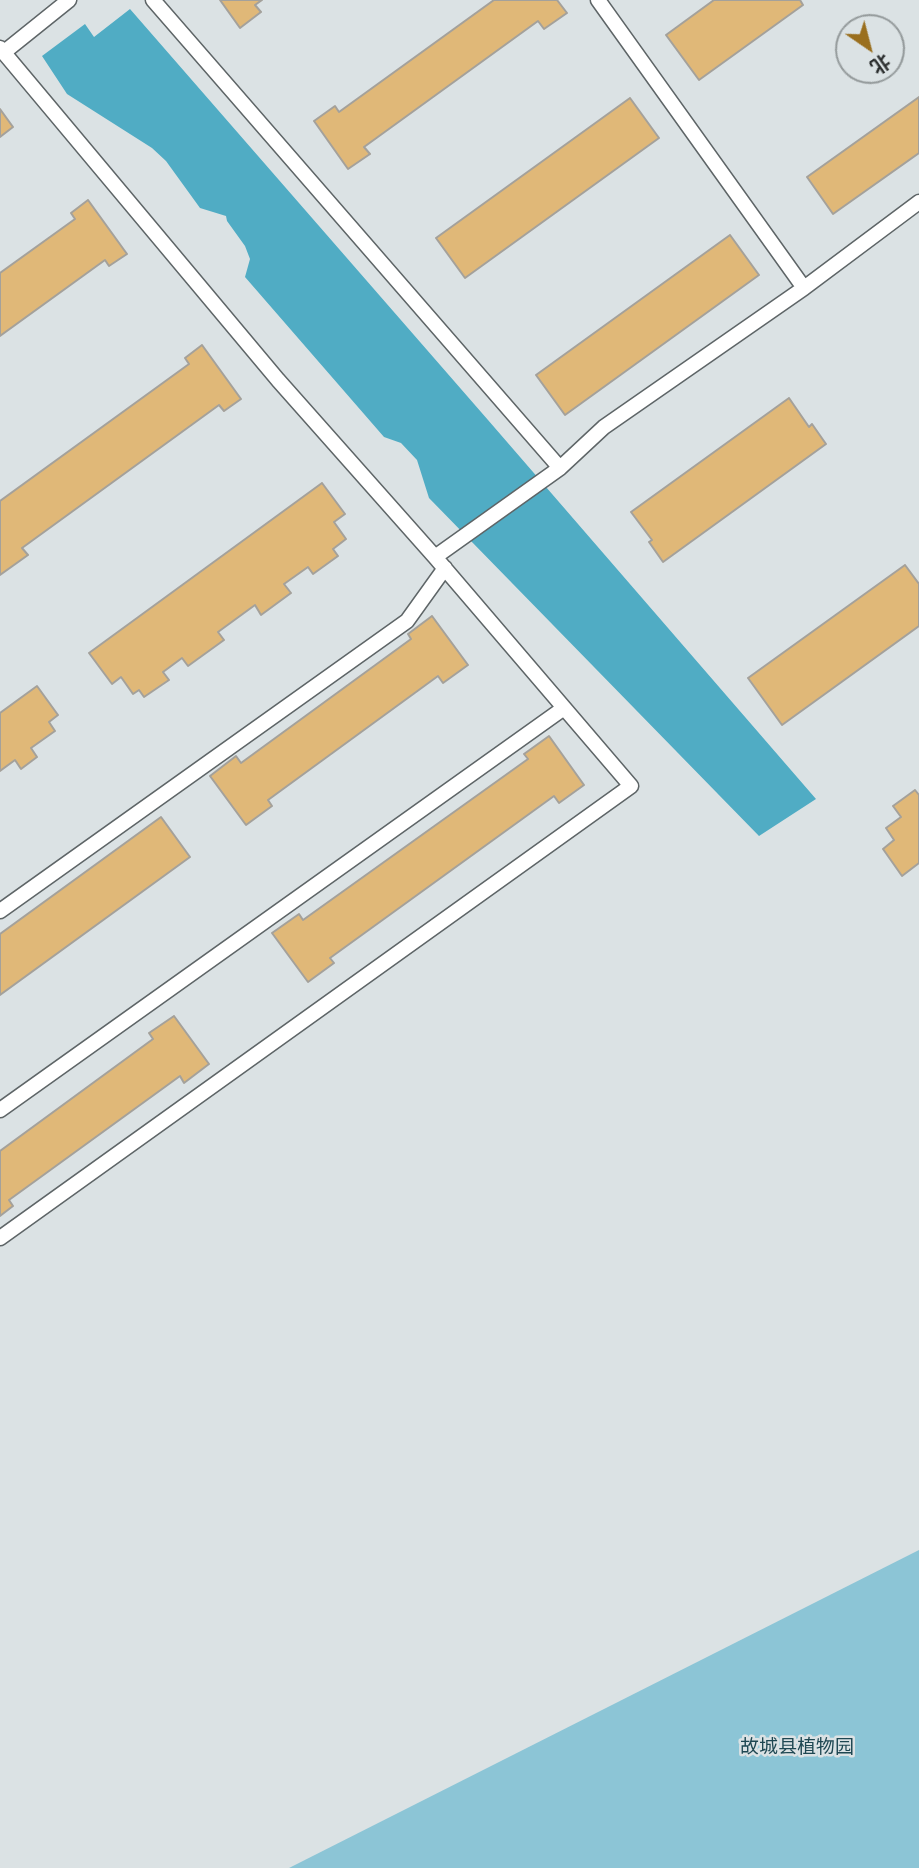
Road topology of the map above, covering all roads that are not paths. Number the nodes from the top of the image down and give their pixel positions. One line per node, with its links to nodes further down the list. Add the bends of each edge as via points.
1 (69, 0): 4 (lane)
2 (153, 0): 7 (lane)
3 (597, 0): 6 (lane)
4 (2, 50): 8 (lane, via 278,380)
5 (919, 202): 6 (lane)
6 (804, 288): 7 (lane, via 604,427)
7 (560, 468): 8 (lane)
8 (440, 562): 9 (lane); 10 (lane, via 407,621)
9 (564, 708): 11 (lane); 12 (lane, via 631,786)
10 (0, 911)
11 (0, 1110)
12 (0, 1238)

